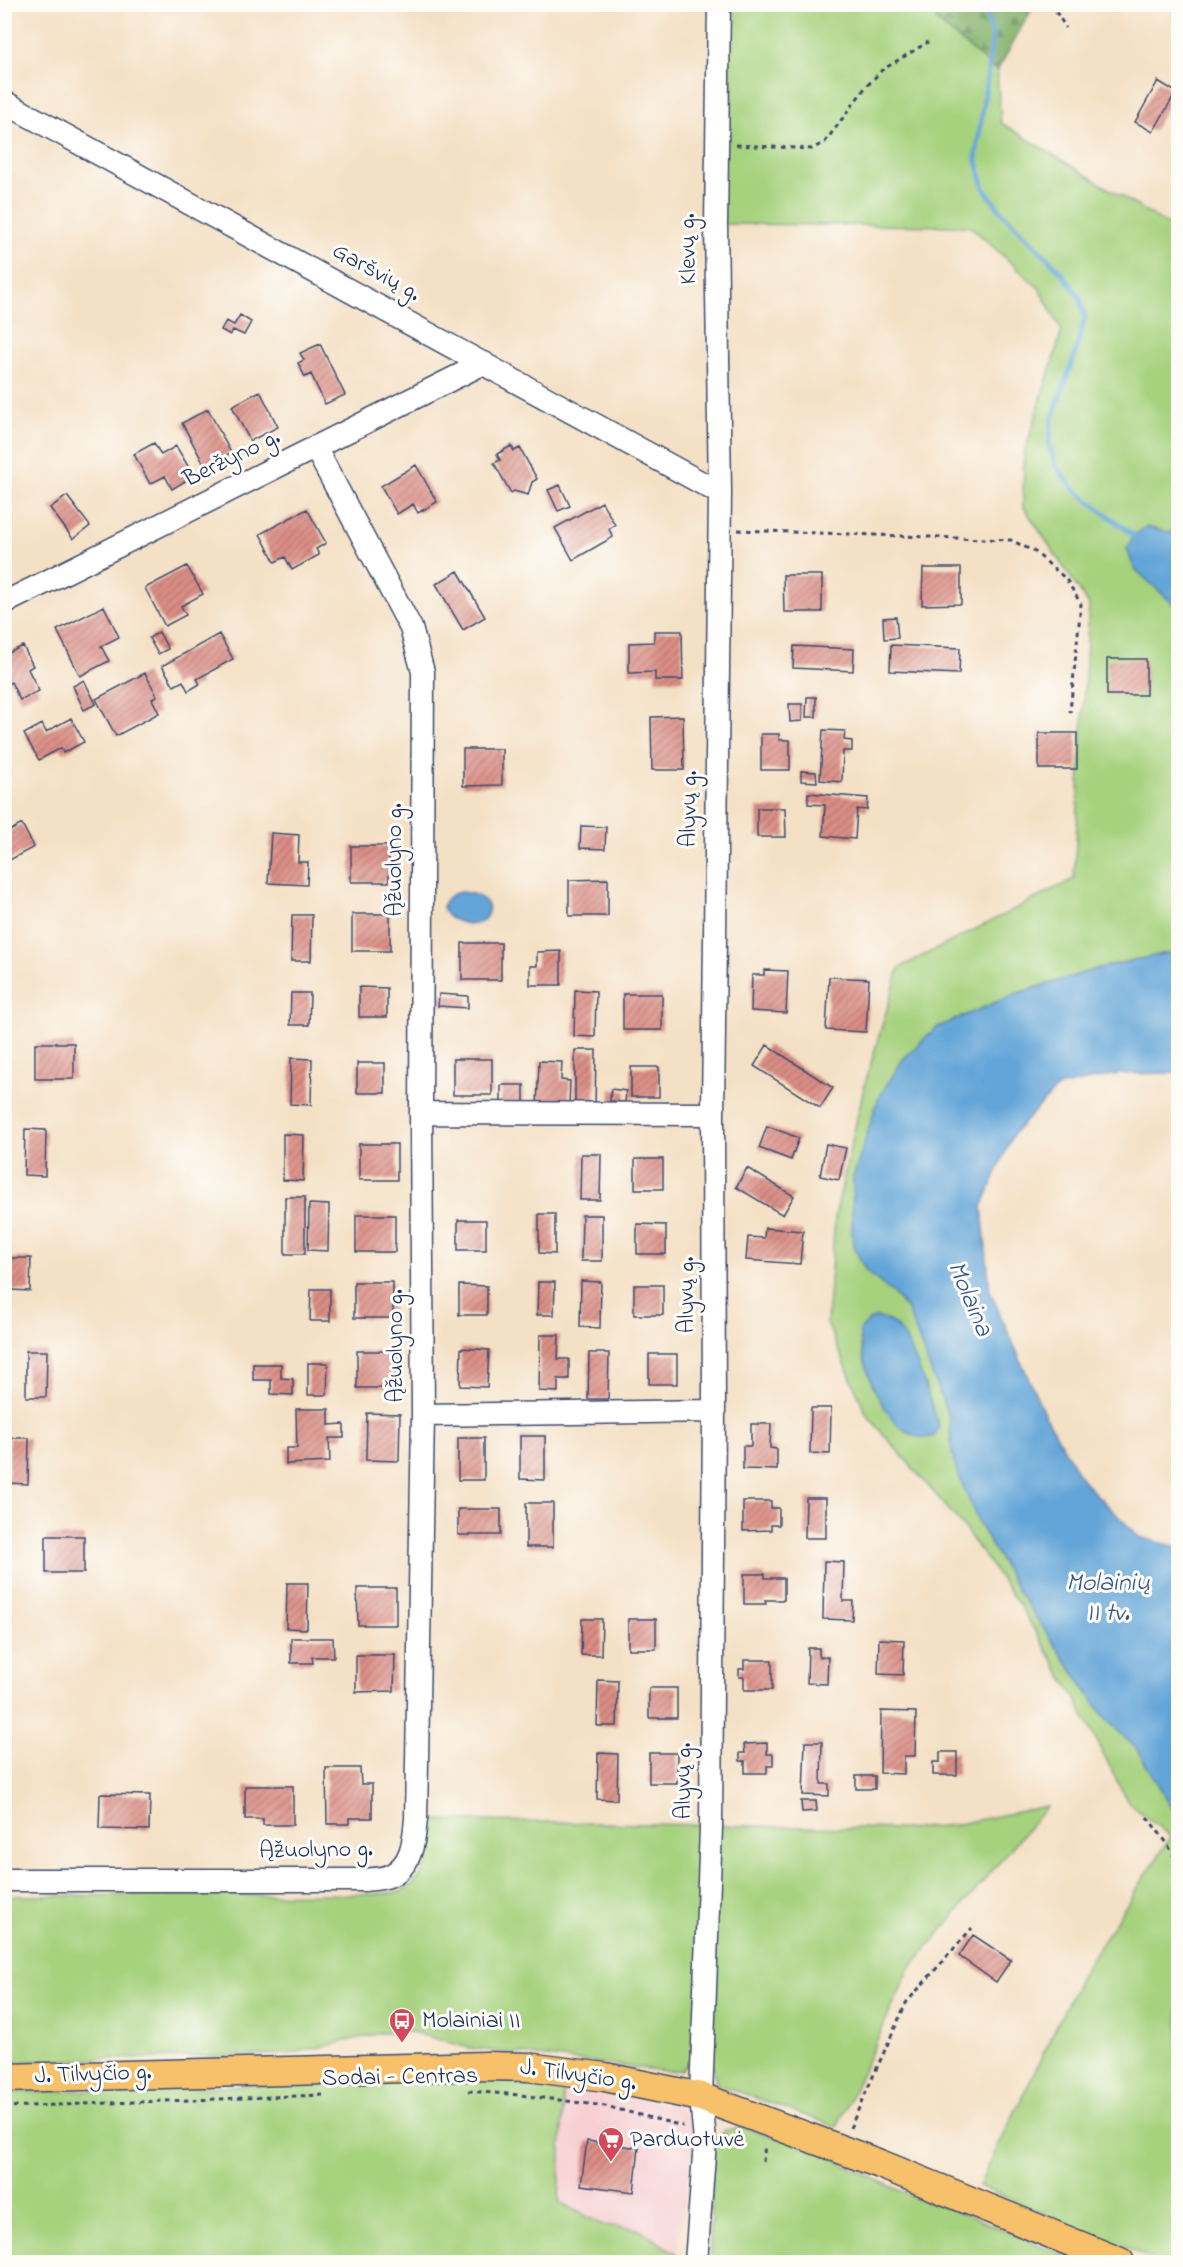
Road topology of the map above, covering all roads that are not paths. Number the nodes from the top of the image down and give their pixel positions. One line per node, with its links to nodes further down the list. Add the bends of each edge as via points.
1 (718, 4): 5 (street, Klevų g.)
2 (4, 102): 3 (street, Garšvių g.)
3 (484, 363): 4 (street, Beržyno g.); 5 (street, Garšvių g.)
4 (315, 447): 6 (street, Beržyno g.); 7 (street, Ąžuolyno g., via 411,628 423,672)
5 (720, 493): 8 (street, Alyvų g.)
6 (4, 603)
7 (422, 1113): 8 (street); 10 (street, Ąžuolyno g.)
8 (714, 1114): 9 (street, Alyvų g.)
9 (714, 1411): 10 (street); 13 (street, Alyvų g., via 711,1827)
10 (423, 1415): 11 (street, Ąžuolyno g., via 416,1819 413,1849 403,1866 389,1876 365,1880)
11 (4, 1880)
12 (4, 2078): 13 (main road, J. Tilvyčio g., via 528,2067 605,2077)
13 (701, 2097): 14 (street, Alyvų g., via 705,2134); 15 (main road, J. Tilvyčio g., via 842,2149)
14 (696, 2262)
15 (1120, 2262)

